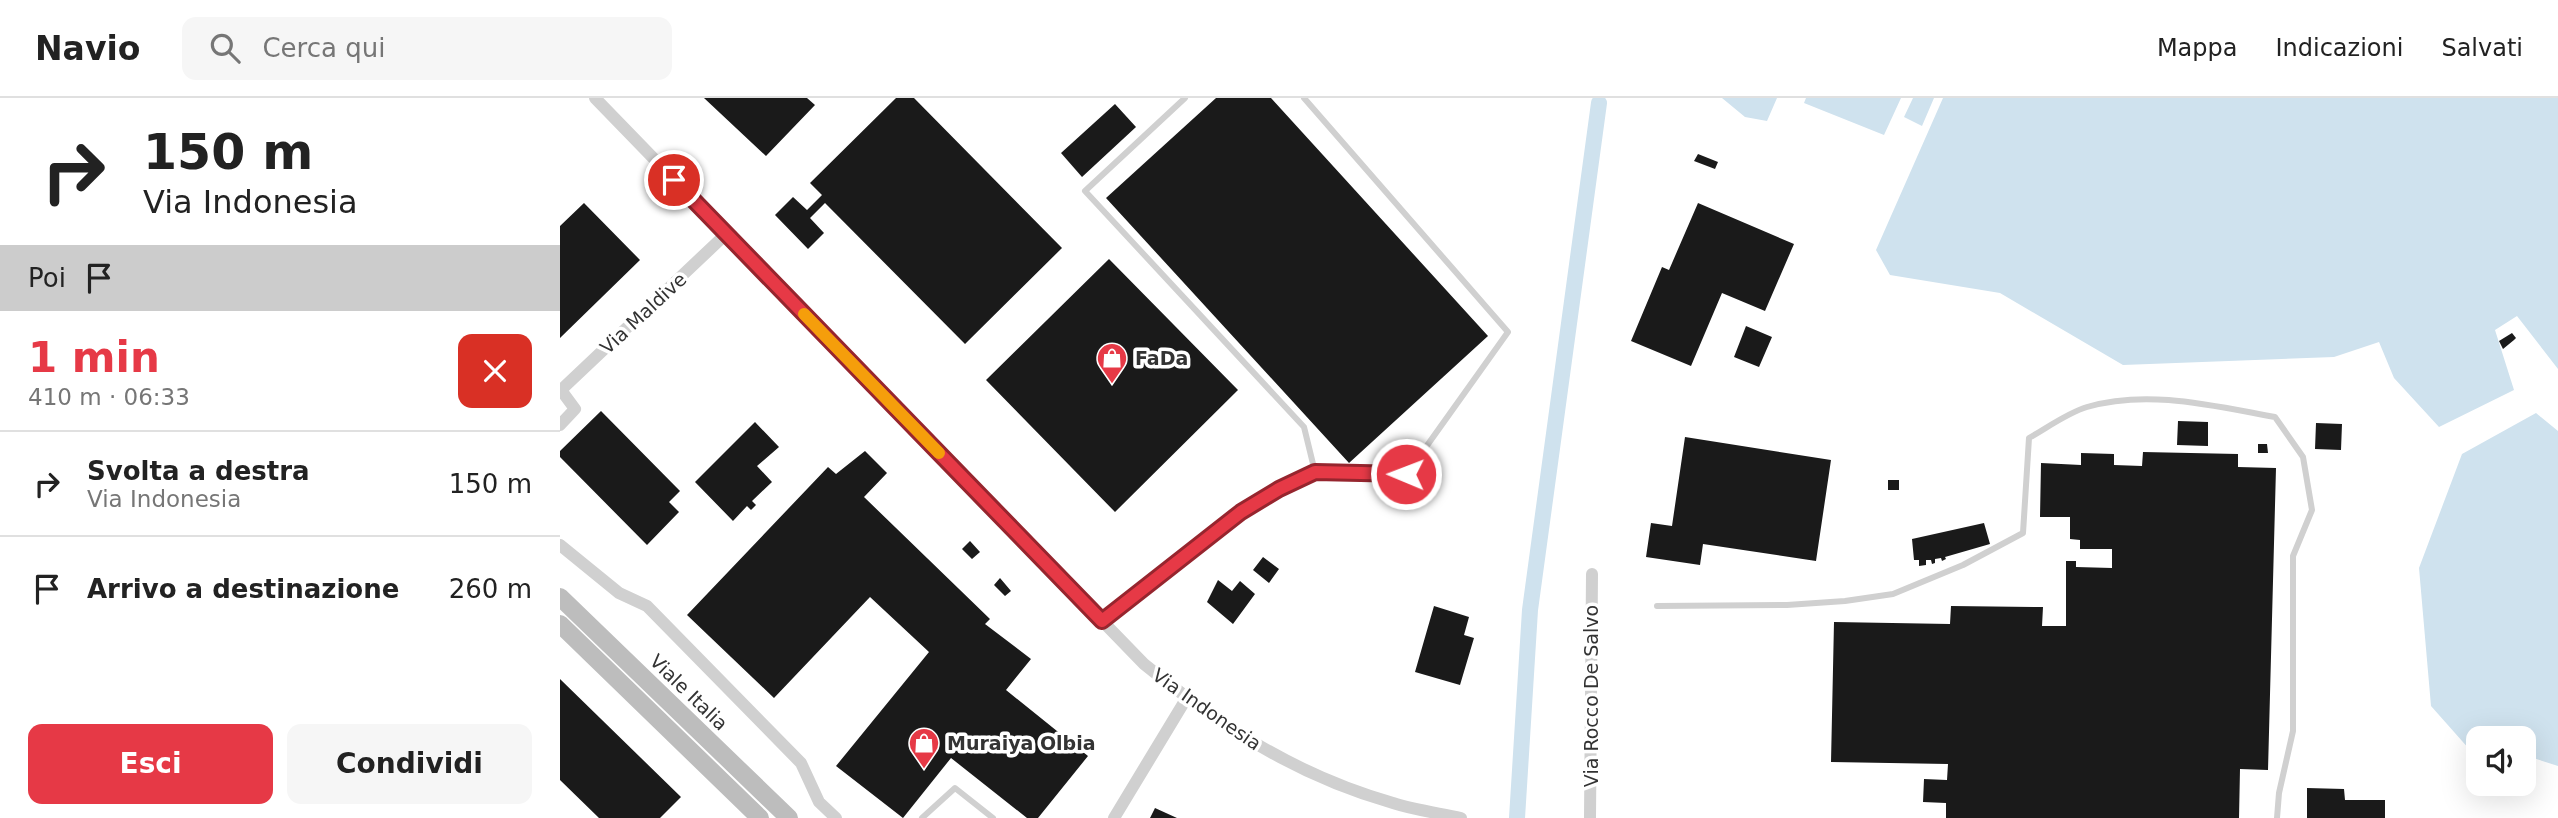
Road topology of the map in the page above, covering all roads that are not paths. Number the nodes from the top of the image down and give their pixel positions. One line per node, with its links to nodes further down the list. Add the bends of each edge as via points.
1 (595, 98): 4 (street, Via Indonesia)
2 (1185, 98): 7 (lane, via 1085,191 1304,427)
3 (1304, 98): 7 (lane, via 1508,332 1406,474)
4 (726, 234): 5 (street, Via Maldive); 12 (street, Via Indonesia)
5 (561, 391): 6 (street, via 575,409)
6 (560, 425)
7 (1315, 472): 12 (lane, via 1241,512)
8 (560, 545): 17 (street, via 619,593 646,606 801,763 819,802)
9 (1592, 574): 22 (street, Via Rocco De Salvo)
10 (560, 597): 16 (main road, Viale Italia)
11 (1657, 606): 23 (lane, via 1845,601 1893,594 1963,565 2023,533 2029,438 2085,408 2135,398 2275,417 2303,457 2312,510 2293,556 2293,731)
12 (1102, 621): 14 (street, Via Indonesia)
13 (560, 624): 15 (main road, Viale Italia)
14 (1186, 699): 20 (street); 21 (street, Via Indonesia, via 1294,766 1394,804)
15 (760, 818)
16 (789, 818)
17 (835, 818)
18 (922, 818): 19 (lane, via 955,788)
19 (993, 818)
20 (1114, 818)
21 (1461, 818)
22 (1590, 818)
23 (2277, 818)

